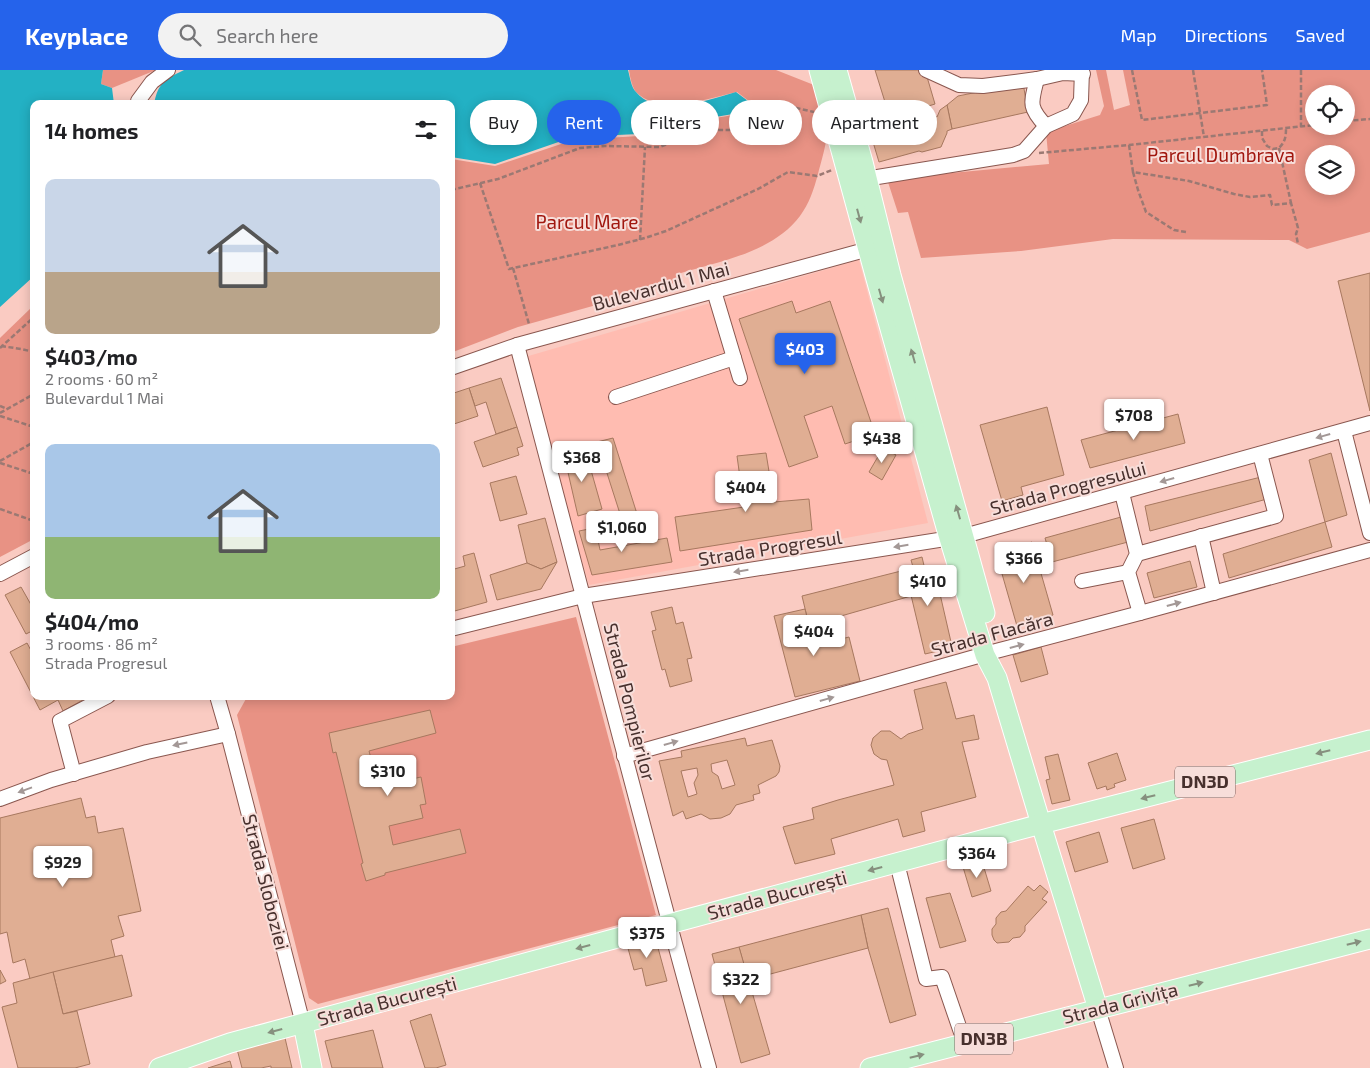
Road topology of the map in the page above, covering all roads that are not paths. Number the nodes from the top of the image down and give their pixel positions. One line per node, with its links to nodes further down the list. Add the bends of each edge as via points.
1 (168, 70): 7 (street, via 152,82)
2 (819, 70): 9 (main road, via 832,118)
3 (838, 70): 9 (main road)
4 (926, 70): 6 (street, via 959,84 983,86)
5 (1083, 72): 6 (street); 8 (street, via 1081,100 1072,114)
6 (1037, 79): 8 (street, via 1031,101 1033,110)
7 (139, 100)
8 (1046, 126): 9 (street, via 1024,151 1013,155)
9 (854, 175): 10 (main road)
10 (875, 247): 11 (street, Bulevardul 1 Mai); 23 (main road)
11 (714, 291): 12 (street, Bulevardul 1 Mai); 13 (street)
12 (517, 345): 14 (street, Bulevardul 1 Mai); 31 (street, Strada Pompierilor)
13 (734, 358): 15 (street); 16 (street)
14 (455, 367)
15 (740, 378)
16 (616, 397)
17 (1370, 423): 18 (street, Strada Progresului)
18 (1344, 430): 19 (street, Strada Progresului, one-way to 19); 21 (street)
19 (1260, 454): 20 (street, Strada Progresului, one-way to 20); 22 (street, via 1276,516)
20 (1122, 493): 23 (street, Strada Progresului); 25 (street)
21 (1370, 532)
22 (1201, 536): 25 (street); 30 (street)
23 (957, 537): 31 (street, Strada Progresul, one-way to 31); 34 (main road)
24 (1370, 550): 30 (street, Strada Flacăra)
25 (1137, 554): 27 (street)
26 (30, 558): 28 (street)
27 (1128, 572): 29 (street); 32 (street)
28 (0, 574)
29 (1082, 581)
30 (1214, 593): 32 (street, Strada Flacăra, one-way to 30)
31 (584, 596): 33 (street, Strada Progresul); 39 (street, Strada Pompierilor)
32 (1140, 614): 34 (street, Strada Flacăra, one-way to 32)
33 (455, 628)
34 (990, 653): 39 (street, Strada Flacăra, one-way to 34); 42 (main road)
35 (100, 700): 40 (street, via 60,721)
36 (218, 700): 37 (street, Strada Sloboziei)
37 (228, 734): 40 (street, one-way to 40, via 147,752); 47 (street, Strada Sloboziei)
38 (1370, 740): 42 (main road, Strada București / DN3D, one-way to 42)
39 (624, 756): 44 (street, Strada Pompierilor)
40 (74, 774): 41 (street, one-way to 41)
41 (0, 799)
42 (1041, 824): 43 (main road, Strada București); 46 (main road)
43 (897, 863): 44 (main road, Strada București, one-way to 44); 48 (street, via 926,979 942,977)
44 (669, 924): 47 (main road, Strada București, one-way to 47); 51 (street, Strada Pompierilor)
45 (1370, 939): 46 (main road, Strada Grivița, one-way to 45)
46 (1098, 1009): 48 (main road, Strada Grivița / DN3B); 53 (street)
47 (303, 1024): 49 (main road, Strada București, one-way to 49); 50 (main road, Strada Sloboziei)
48 (965, 1044): 52 (main road, Strada Grivița / DN3B, one-way to 48)
49 (159, 1068)
50 (312, 1068)
51 (709, 1068)
52 (870, 1068)
53 (1116, 1068)

